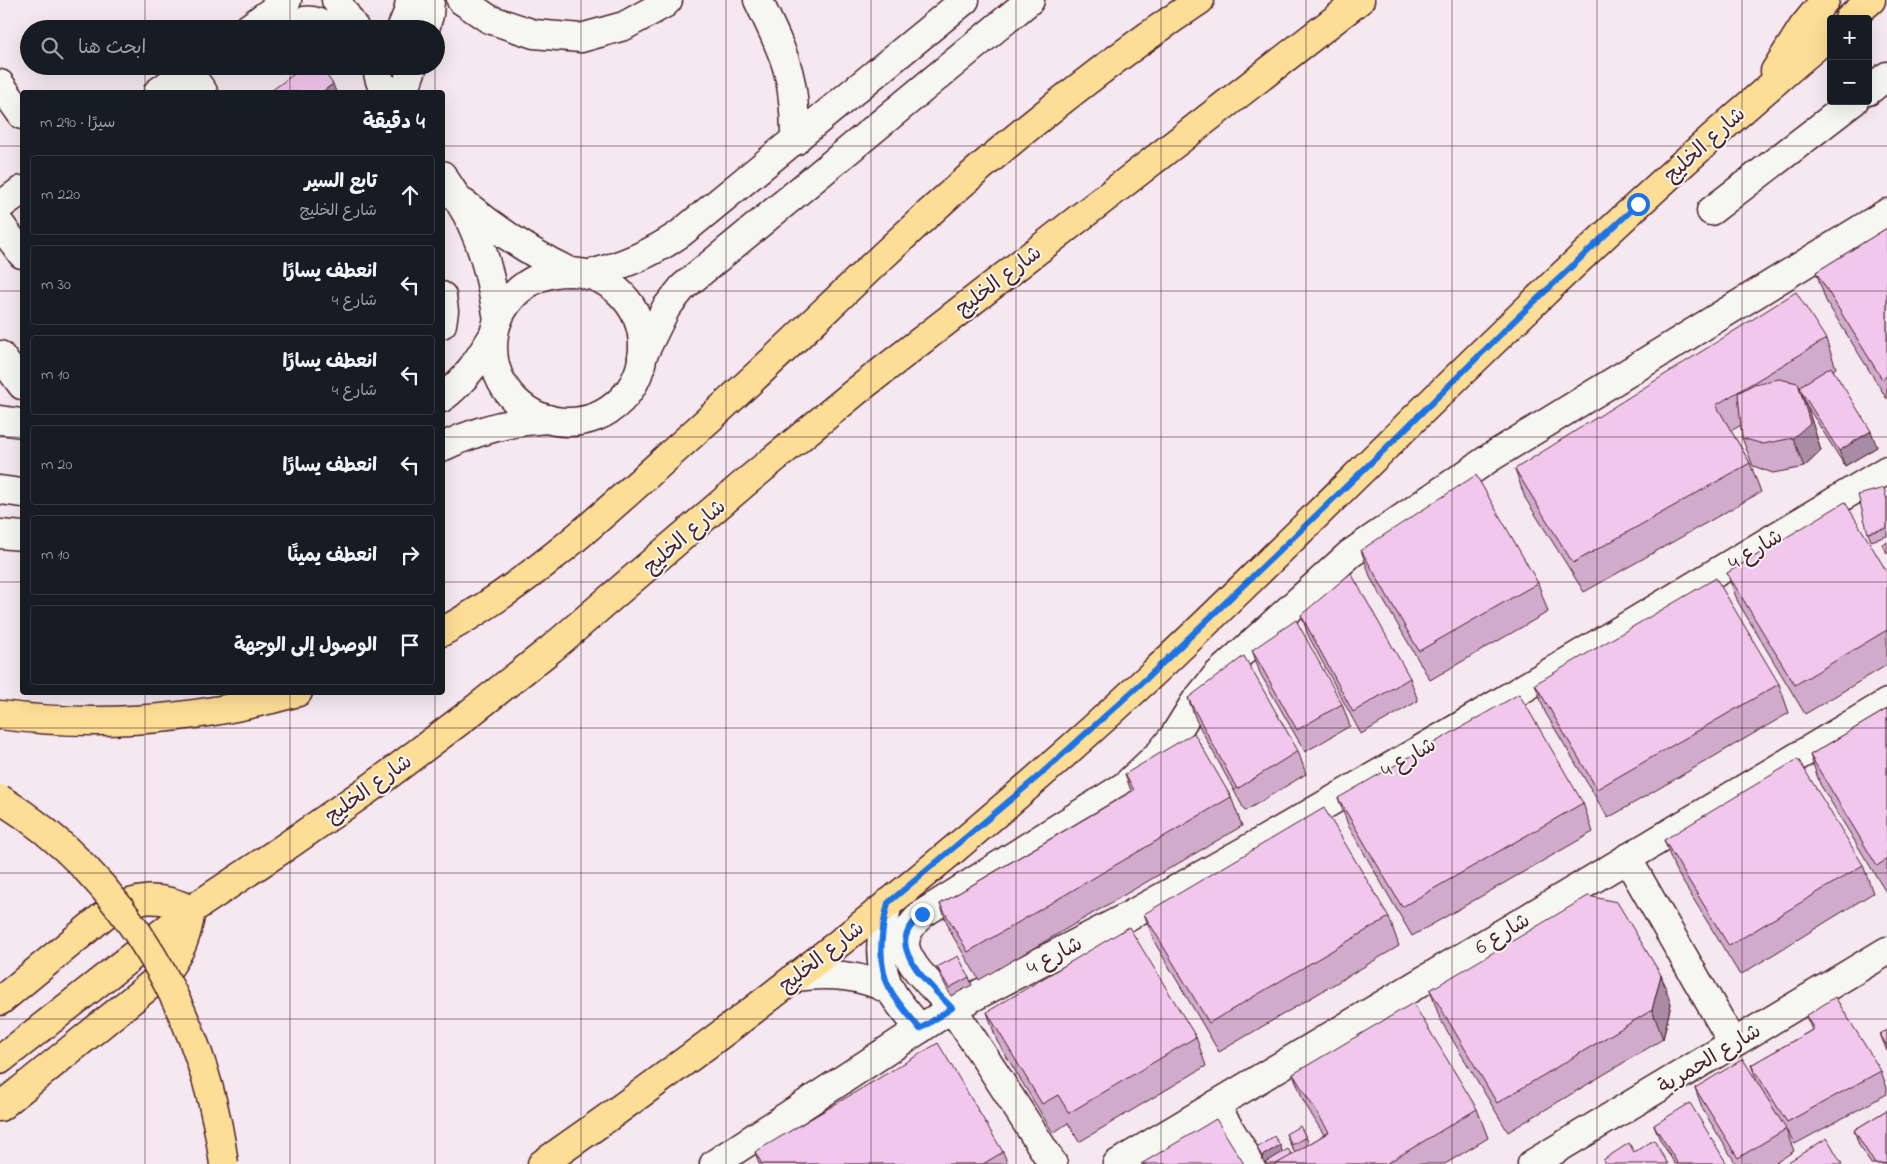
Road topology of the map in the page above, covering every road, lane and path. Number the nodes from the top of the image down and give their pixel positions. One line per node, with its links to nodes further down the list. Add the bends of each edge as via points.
1 (287, 0): 15 (street)
2 (336, 0): 16 (street)
3 (410, 0): 17 (street)
4 (430, 0): 18 (street)
5 (461, 0): 6 (street, via 489,19 534,34 581,38 624,26)
6 (668, 0)
7 (758, 0): 30 (street, via 786,65 792,89)
8 (965, 0): 30 (street)
9 (1030, 0): 41 (street, via 683,287 666,308)
10 (1200, 0): 53 (main road, via 1120,56 1005,148 887,252 741,391 554,555 510,589)
11 (1360, 0): 60 (main road, شارع الخليج, via 859,389 551,649 481,704 376,784)
12 (1825, 0): 27 (main road, via 1803,27)
13 (1871, 0): 14 (main road)
14 (1854, 15)
15 (259, 20)
16 (349, 20)
17 (405, 20)
18 (428, 20)
19 (1827, 37): 27 (main road, شارع الخليج)
20 (410, 75): 26 (street)
21 (1887, 76): 24 (street)
22 (195, 77): 25 (street)
23 (0, 84): 29 (street)
24 (1872, 88)
25 (163, 90)
26 (405, 90)
27 (1763, 92): 59 (main road, شارع الخليج, via 1515,320 1146,679 1041,774)
28 (1849, 105): 34 (street)
29 (20, 112)
30 (795, 141): 38 (street, via 660,248 613,268)
31 (449, 185): 38 (street, via 509,238 538,257); 39 (street, via 472,223 484,254 492,286)
32 (20, 191): 33 (street)
33 (0, 206)
34 (1711, 211)
35 (1887, 212): 65 (street, via 1491,457 1350,554 1218,675 1160,753 1126,785 922,914 906,936 906,948 912,963)
36 (0, 224): 37 (street)
37 (20, 251)
38 (579, 273): 39 (street, via 543,277 519,289 507,303); 41 (street, via 604,282 631,306 643,340)
39 (496, 327): 43 (street, via 476,366); 44 (street, via 493,354 505,388 531,412)
40 (0, 355): 42 (street)
41 (642, 357): 44 (street, via 638,375 628,391 601,414 584,420)
42 (20, 382)
43 (445, 396)
44 (548, 419): 47 (street, via 520,421)
45 (0, 420): 46 (street)
46 (20, 423)
47 (445, 446)
48 (1887, 470): 65 (street, شارع 4, via 1309,814 1125,918)
49 (0, 490): 50 (street)
50 (20, 493)
51 (0, 534): 52 (street)
52 (20, 536)
53 (445, 630)
54 (287, 695): 56 (main road, via 203,714 148,720 92,722)
55 (1887, 703): 58 (street, شارع 6)
56 (0, 715)
57 (0, 799): 71 (main road, bridge, via 44,831 76,860 111,898 158,965 198,1049 212,1094)
58 (1627, 858): 67 (street); 69 (street, شارع 6)
59 (888, 903): 62 (main road, شارع الخليج); 63 (street, via 882,927 882,946 885,976)
60 (191, 910): 64 (main road, via 154,899 122,905 107,913); 68 (main road, شارع الخليج); 70 (main road, via 179,954 166,972)
61 (1887, 951): 67 (street, شارع الحمرية)
62 (796, 977): 63 (street, via 837,975 859,978); 72 (main road, شارع الخليج)
63 (891, 991): 66 (street)
64 (0, 1001)
65 (952, 1008): 66 (street, شارع 4); 74 (street)
66 (920, 1029): 73 (street, شارع 4)
67 (1733, 1043): 77 (street, شارع الحمرية)
68 (0, 1060)
69 (1215, 1106): 75 (street, شارع 6); 76 (street)
70 (0, 1107)
71 (224, 1164)
72 (542, 1164)
73 (714, 1164)
74 (1053, 1164)
75 (1117, 1164)
76 (1251, 1164)
77 (1532, 1164)

